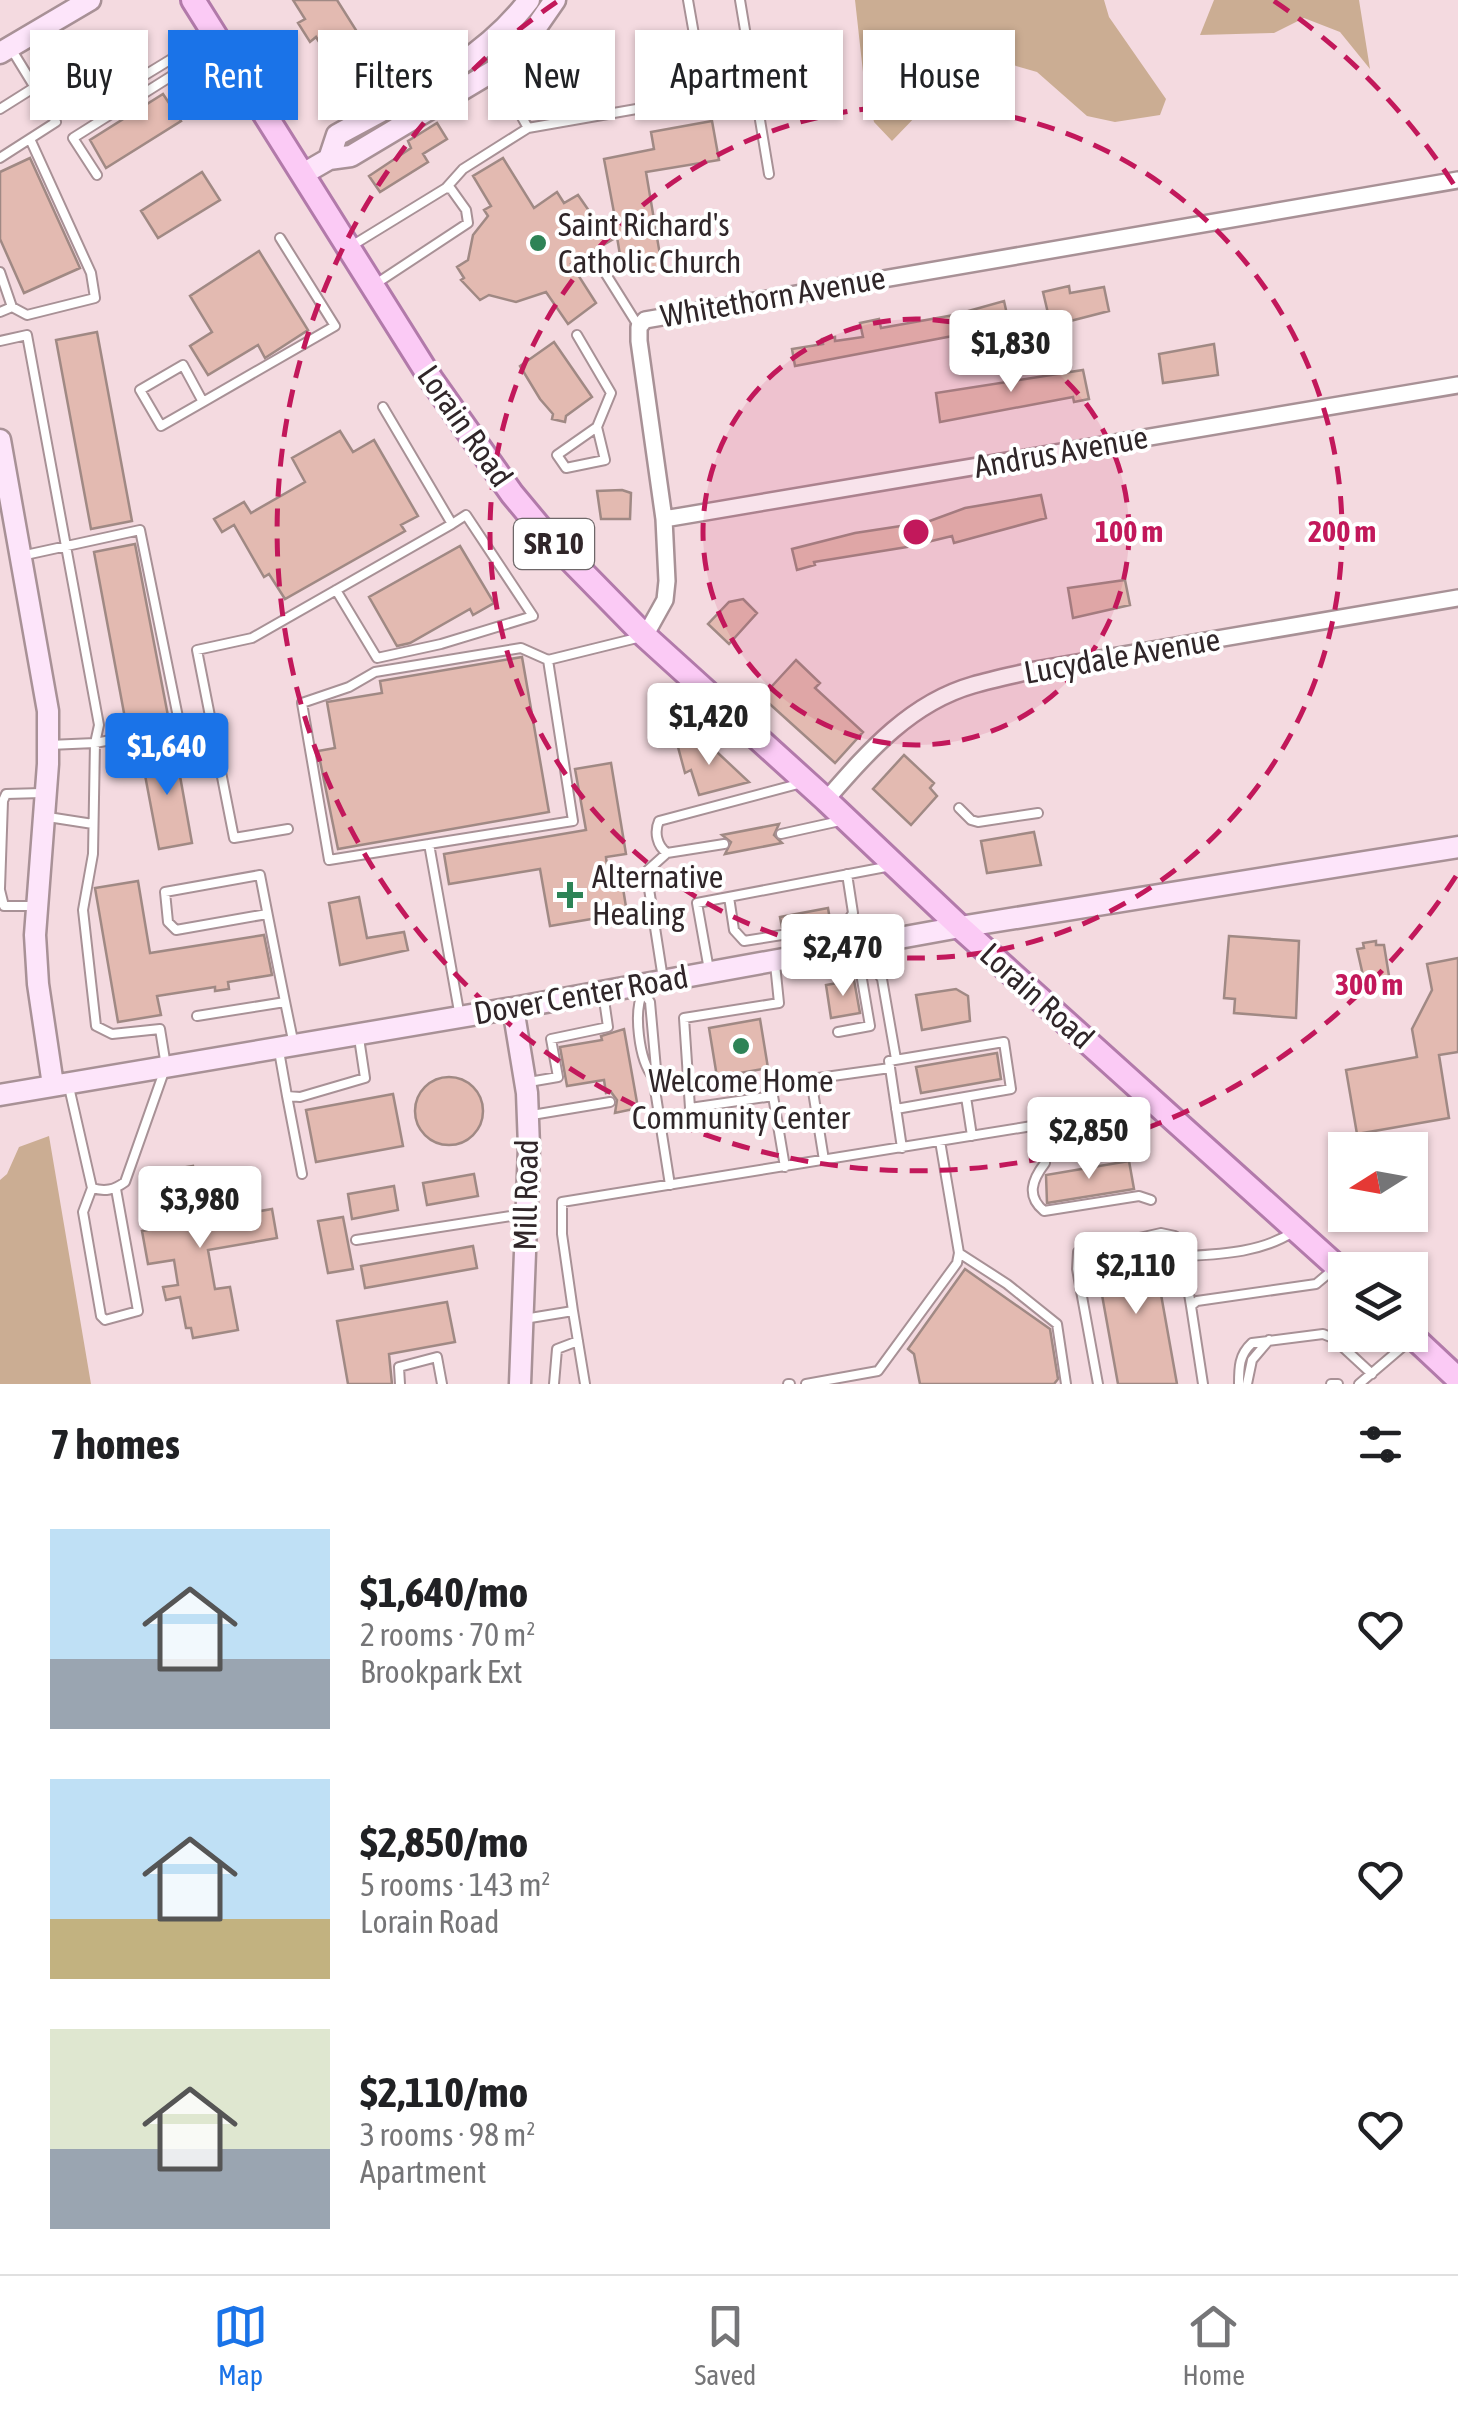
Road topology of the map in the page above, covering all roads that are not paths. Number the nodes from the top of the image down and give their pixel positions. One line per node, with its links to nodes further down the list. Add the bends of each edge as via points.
1 (90, 0): 7 (street)
2 (193, 0): 18 (main road, Lorain Road / SR 10)
3 (528, 0): 17 (street, via 482,49 337,135)
4 (555, 0): 17 (street, via 495,70 351,156)
5 (688, 0): 14 (lane, via 705,97)
6 (740, 0): 19 (lane)
7 (5, 50): 9 (lane)
8 (168, 78): 20 (lane, via 73,138)
9 (30, 81)
10 (30, 90): 11 (lane)
11 (0, 109)
12 (55, 120): 15 (lane)
13 (524, 120): 14 (lane)
14 (528, 128): 22 (lane, via 463,169)
15 (30, 139): 16 (lane); 28 (lane, via 91,273 95,298 27,315)
16 (0, 158)
17 (329, 159): 18 (street)
18 (303, 174): 24 (main road, Lorain Road / SR 10)
19 (768, 174)
20 (97, 175)
21 (1458, 180): 30 (street, Whitethorn Avenue, via 652,316)
22 (446, 188): 24 (lane); 27 (lane, via 466,210 468,223)
23 (280, 238): 34 (lane, via 335,326)
24 (349, 248): 27 (main road, Lorain Road / SR 10)
25 (597, 260): 30 (lane)
26 (0, 272): 28 (lane)
27 (373, 286): 44 (main road, Lorain Road / SR 10, via 512,494)
28 (12, 306): 29 (lane)
29 (0, 312)
30 (639, 327): 38 (street, Whitethorn Avenue)
31 (578, 334): 36 (lane, via 611,393)
32 (0, 341): 40 (lane, via 27,335)
33 (1458, 384): 38 (street, Andrus Avenue)
34 (203, 402): 34 (lane, via 183,365 140,390 161,426)
35 (383, 407): 39 (lane)
36 (597, 427): 36 (lane, via 557,455 566,468 605,460)
37 (0, 440): 41 (street)
38 (664, 518): 44 (street, Whitethorn Avenue, via 666,600)
39 (452, 524): 42 (lane); 42 (lane, via 466,516 533,616 378,658)
40 (66, 547): 41 (lane); 46 (lane, via 99,725); 46 (lane, via 140,530 180,727)
41 (21, 556): 47 (street)
42 (336, 590): 56 (lane, via 252,638 197,650 234,838)
43 (1458, 598): 50 (street, Lucydale Avenue, via 970,686 898,724)
44 (645, 636): 45 (lane); 48 (main road, Lorain Road / SR 10)
45 (548, 660): 58 (lane, via 573,821); 58 (lane, via 520,648 375,672 302,703 329,860)
46 (95, 743): 47 (lane); 55 (lane)
47 (49, 745): 49 (street)
48 (806, 782): 50 (main road, Lorain Road / SR 10); 61 (lane, via 659,821 658,838)
49 (46, 793): 53 (street); 64 (lane, via 6,794)
50 (826, 800): 54 (main road, Lorain Road / SR 10)
51 (958, 808): 52 (lane, via 978,822)
52 (1038, 813)
53 (44, 816): 55 (lane); 67 (street)
54 (847, 820): 57 (lane); 62 (main road, Lorain Road / SR 10)
55 (93, 824): 87 (lane, via 83,910 96,1026 112,1034 160,1029)
56 (288, 829)
57 (781, 834)
58 (429, 844): 82 (lane)
59 (724, 844): 61 (lane)
60 (1458, 847): 70 (street, Dover Center Road)
61 (667, 853): 76 (lane, via 648,876)
62 (895, 866): 63 (lane); 70 (main road, Lorain Road / SR 10)
63 (847, 874): 66 (lane); 66 (lane, via 852,913 845,925 744,941 734,930)
64 (0, 879): 65 (lane)
65 (0, 889): 68 (lane)
66 (729, 897): 74 (lane, via 697,903)
67 (36, 906): 68 (lane); 89 (street, via 38,984)
68 (2, 907)
69 (267, 914): 69 (lane, via 256,874 165,892 168,922 176,930); 79 (lane)
70 (960, 926): 71 (street, Dover Center Road); 111 (main road, Lorain Road / SR 10)
71 (896, 938): 72 (street, Dover Center Road); 75 (lane)
72 (858, 945): 73 (street, Dover Center Road); 75 (lane); 83 (lane, via 870,1026)
73 (774, 960): 74 (street, Dover Center Road); 94 (lane, via 779,1002 684,1018)
74 (709, 972): 76 (street, Dover Center Road)
75 (882, 979): 86 (lane)
76 (664, 980): 77 (street, Dover Center Road)
77 (642, 988): 78 (street, Dover Center Road); 97 (lane, via 650,1002)
78 (602, 992): 80 (street, Dover Center Road); 88 (lane, via 608,1027 551,1039 558,1077)
79 (285, 1002): 81 (lane); 85 (lane)
80 (513, 1008): 82 (street, Dover Center Road); 88 (street, Mill Road)
81 (197, 1016)
82 (460, 1017): 84 (street, Dover Center Road)
83 (838, 1032)
84 (358, 1034): 85 (street, Dover Center Road); 91 (lane, via 365,1078)
85 (286, 1046): 87 (street, Dover Center Road); 91 (lane)
86 (893, 1064): 92 (lane, via 1004,1042 1011,1089); 95 (lane); 102 (lane, via 811,1079)
87 (166, 1066): 89 (street, Dover Center Road); 108 (lane, via 131,1168)
88 (525, 1083): 96 (street, Mill Road)
89 (61, 1084): 90 (street, Dover Center Road); 107 (lane)
90 (0, 1095)
91 (287, 1096): 105 (lane)
92 (966, 1097): 95 (lane); 99 (lane)
93 (610, 1102): 96 (lane)
94 (690, 1108): 97 (lane, via 692,1121); 104 (lane, via 773,1096)
95 (896, 1110): 101 (lane)
96 (528, 1115): 110 (street, Mill Road)
97 (660, 1125): 106 (lane)
98 (1032, 1126): 99 (lane)
99 (972, 1136): 100 (lane)
100 (940, 1142): 101 (lane); 114 (lane)
101 (902, 1148): 102 (lane)
102 (824, 1160): 104 (lane)
103 (1045, 1163): 109 (lane, via 1032,1180 1033,1197 1044,1211 1139,1196)
104 (785, 1167): 106 (lane)
105 (302, 1174)
106 (670, 1185): 118 (lane, via 562,1202)
107 (92, 1188): 108 (lane); 108 (lane, via 83,1212 105,1320 138,1311)
108 (116, 1189)
109 (1152, 1200)
110 (526, 1214): 112 (lane); 119 (street, Mill Road)
111 (1297, 1230): 113 (lane, via 1272,1245 1218,1254); 115 (main road, Lorain Road / SR 10)
112 (356, 1240)
113 (1182, 1251): 117 (lane); 133 (lane, via 1175,1236 1161,1234 1078,1252)
114 (959, 1253): 131 (lane, via 878,1371); 132 (lane, via 1058,1324)
115 (1328, 1259)
116 (1328, 1278): 117 (lane)
117 (1192, 1306): 134 (lane)
118 (573, 1311): 119 (lane); 121 (lane)
119 (522, 1319): 128 (street, Mill Road)
120 (1269, 1340): 124 (lane, via 1323,1334); 135 (lane, via 1244,1350); 136 (lane, via 1252,1360)
121 (578, 1341): 129 (lane, via 557,1349); 130 (lane)
122 (1428, 1351): 125 (main road)
123 (1395, 1352): 124 (lane)
124 (1372, 1374): 137 (lane)
125 (1458, 1379)
126 (400, 1384): 127 (lane, via 406,1363 437,1358)
127 (442, 1384)
128 (520, 1384)
129 (554, 1384)
130 (585, 1384)
131 (806, 1384)
132 (1066, 1384)
133 (1098, 1384)
134 (1203, 1384)
135 (1239, 1384)
136 (1247, 1384)
137 (1360, 1384)

